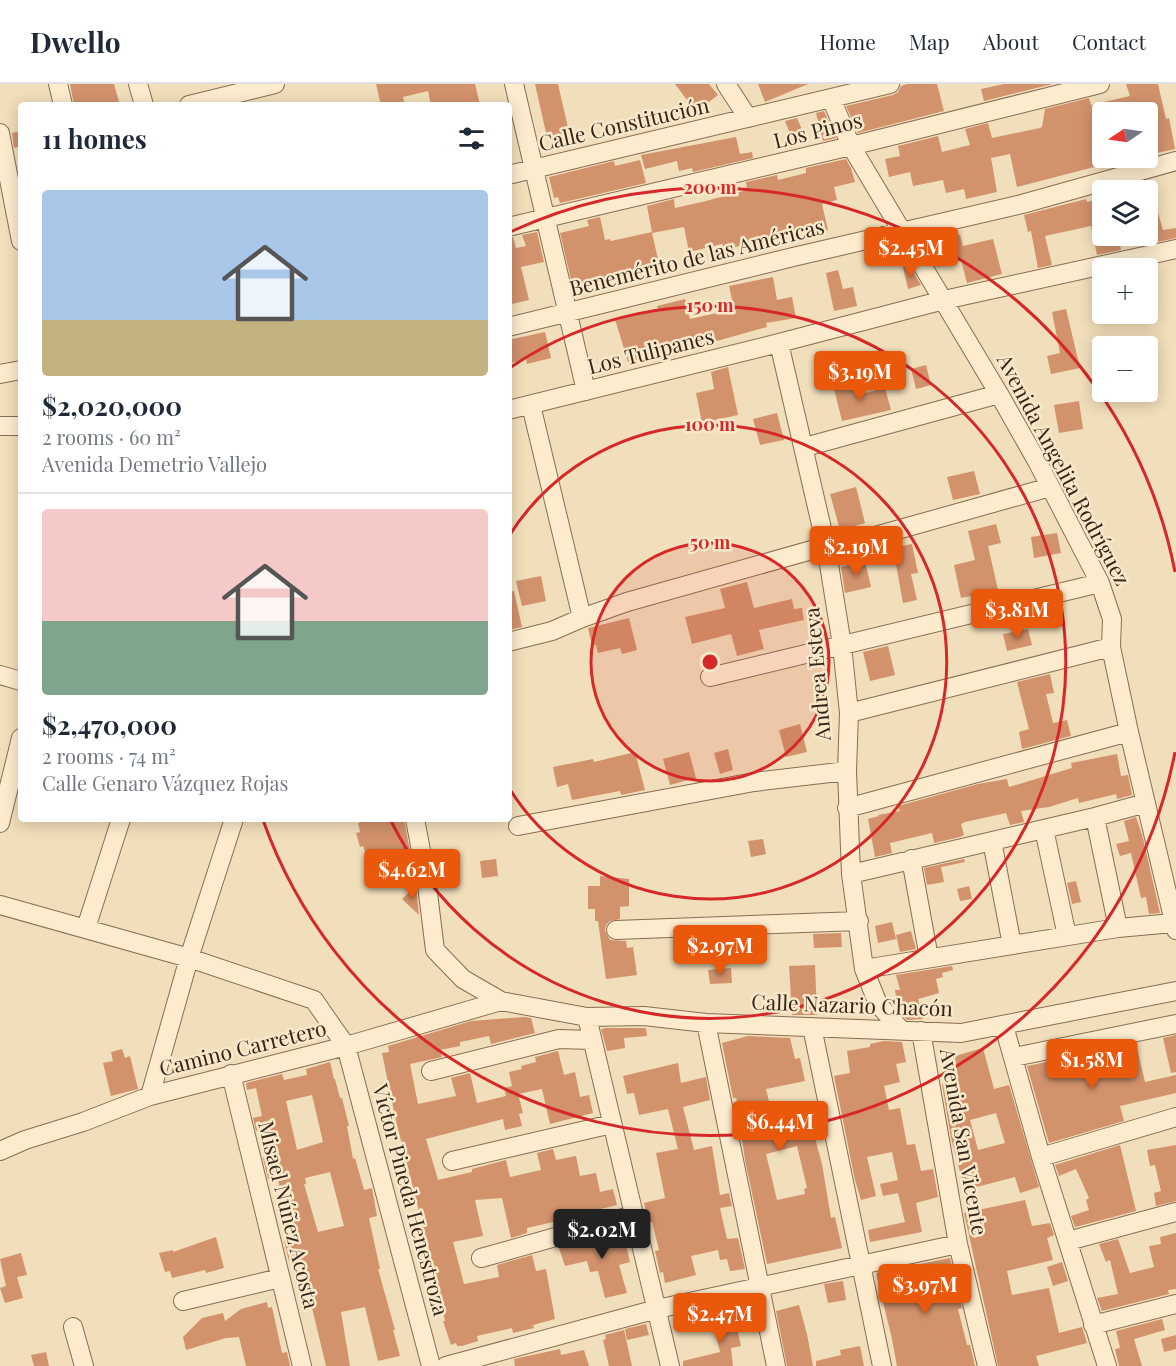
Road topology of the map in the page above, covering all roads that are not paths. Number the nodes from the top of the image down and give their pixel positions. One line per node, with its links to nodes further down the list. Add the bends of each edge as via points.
1 (58, 84): 9 (street)
2 (138, 84): 10 (street)
3 (275, 84): 11 (street)
4 (514, 84): 12 (street)
5 (726, 84): 13 (street)
6 (890, 84): 8 (street, Calle Constitución)
7 (1100, 84): 15 (street, Los Pinos)
8 (831, 98): 13 (street, Calle Constitución); 15 (street, Avenida Angelita Rodríguez)
9 (62, 102)
10 (143, 102)
11 (201, 102)
12 (515, 116): 17 (street)
13 (748, 118): 17 (street, Calle Constitución)
14 (0, 133): 20 (street)
15 (851, 146): 19 (street, Los Pinos); 22 (street, Avenida Angelita Rodríguez)
16 (1176, 161): 22 (street, Benemérito de las Américas, via 1022,204)
17 (535, 169): 18 (street, Calle Constitución); 19 (street)
18 (512, 174)
19 (546, 219): 21 (street, Los Pinos); 25 (street)
20 (18, 226)
21 (512, 226)
22 (903, 231): 24 (street, Avenida Angelita Rodríguez); 25 (street, Benemérito de las Américas)
23 (1176, 249): 24 (street, Los Tulipanes)
24 (944, 300): 27 (street, Los Tulipanes); 31 (street, Avenida Angelita Rodríguez)
25 (567, 313): 26 (street, Benemérito de las Américas); 30 (street)
26 (512, 326)
27 (779, 343): 30 (street, Los Tulipanes); 36 (street, Andrea Esteva)
28 (18, 371): 29 (street)
29 (0, 374)
30 (586, 391): 32 (street, Los Tulipanes)
31 (999, 394): 36 (street); 37 (street, Avenida Angelita Rodríguez)
32 (531, 405): 33 (street, Los Tulipanes); 40 (street)
33 (512, 409)
34 (0, 426): 35 (street)
35 (18, 426)
36 (805, 447): 38 (street, Andrea Esteva)
37 (1050, 487): 38 (street); 39 (street, Avenida Angelita Rodríguez)
38 (826, 546): 40 (street); 42 (street, Andrea Esteva)
39 (1100, 583): 42 (street); 43 (street, Avenida Angelita Rodríguez, via 1112,619)
40 (582, 618): 41 (street)
41 (512, 641)
42 (842, 645): 45 (street); 47 (street, Andrea Esteva)
43 (1111, 647): 47 (street); 48 (street, Avenida Angelita Rodríguez)
44 (0, 675): 46 (street)
45 (710, 677)
46 (18, 680)
47 (849, 712): 50 (street, Andrea Esteva)
48 (1128, 732): 51 (street, Avenida Angelita Rodríguez); 52 (street)
49 (18, 750): 57 (street)
50 (847, 771): 52 (street, Andrea Esteva); 58 (street, via 754,782)
51 (1146, 803): 53 (street); 65 (street, Avenida Angelita Rodríguez)
52 (848, 808): 62 (street, Andrea Esteva)
53 (1095, 817): 59 (street); 67 (street)
54 (120, 822): 66 (street)
55 (233, 822): 72 (street)
56 (416, 822): 75 (street, Calle Nazario Chacón, via 435,950 462,979)
57 (0, 823)
58 (518, 826)
59 (1044, 829): 60 (street); 69 (street)
60 (992, 841): 61 (street); 70 (street)
61 (911, 859): 62 (street); 71 (street)
62 (851, 874): 64 (street, Andrea Esteva)
63 (0, 905): 66 (street, Víctor Pineda Henestroza)
64 (859, 921): 68 (street); 73 (street, Andrea Esteva)
65 (1175, 927): 67 (street)
66 (86, 928): 72 (street, Víctor Pineda Henestroza)
67 (1118, 928): 69 (street)
68 (616, 930)
69 (1067, 936): 70 (street)
70 (1012, 945): 71 (street)
71 (928, 957): 73 (street)
72 (189, 958): 84 (street, Víctor Pineda Henestroza, via 314,1000); 88 (street)
73 (864, 969): 81 (street, Andrea Esteva, via 878,1004)
74 (1176, 991): 79 (street, Calle Nazario Chacón)
75 (501, 1001): 76 (street, Calle Nazario Chacón); 84 (street, Camino Carretero)
76 (587, 1017): 77 (street, Calle Nazario Chacón, via 644,1016); 83 (street)
77 (706, 1023): 80 (street, Calle Nazario Chacón); 101 (street)
78 (1176, 1024): 85 (street)
79 (1004, 1026): 82 (street, Calle Nazario Chacón, via 961,1033); 85 (street)
80 (812, 1028): 81 (street, Calle Nazario Chacón); 99 (street)
81 (902, 1031): 82 (street, Calle Nazario Chacón)
82 (921, 1031): 97 (street, Avenida San Vicente)
83 (592, 1040): 86 (street, via 559,1039); 90 (street)
84 (345, 1046): 87 (street, Camino Carretero); 109 (street, Víctor Pineda Henestroza)
85 (1014, 1057): 92 (street)
86 (431, 1071)
87 (231, 1074): 88 (street, Camino Carretero); 100 (street, Misael Núñez Acosta)
88 (150, 1096): 91 (street, Camino Carretero)
89 (1176, 1117): 92 (street)
90 (612, 1124): 93 (street); 95 (street)
91 (0, 1151)
92 (1041, 1157): 96 (street)
93 (452, 1161)
94 (1176, 1212): 96 (street)
95 (634, 1215): 98 (street); 104 (street)
96 (1068, 1241): 105 (street)
97 (958, 1244): 99 (street); 114 (street, Avenida San Vicente)
98 (481, 1258)
99 (862, 1266): 101 (street); 113 (street)
100 (280, 1278): 102 (street); 108 (street, Misael Núñez Acosta)
101 (760, 1288): 104 (street); 112 (street)
102 (183, 1301)
103 (1176, 1304): 105 (street)
104 (657, 1309): 110 (street); 111 (street)
105 (1093, 1324): 115 (street)
106 (73, 1327): 107 (street)
107 (84, 1366)
108 (302, 1366)
109 (431, 1366)
110 (446, 1366)
111 (670, 1366)
112 (776, 1366)
113 (882, 1366)
114 (987, 1366)
115 (1107, 1366)

